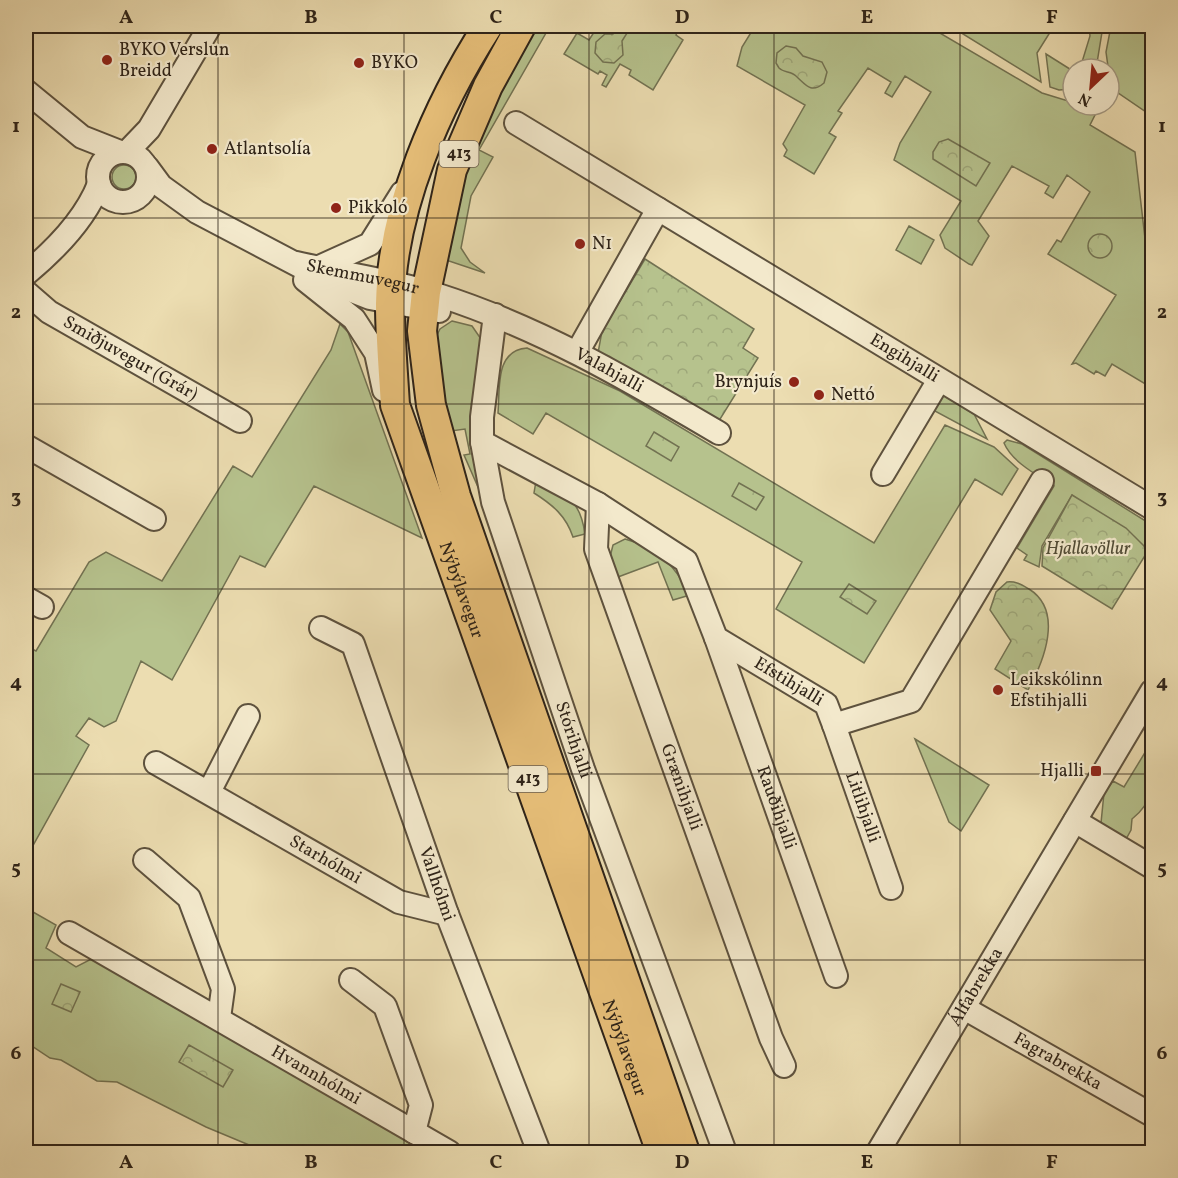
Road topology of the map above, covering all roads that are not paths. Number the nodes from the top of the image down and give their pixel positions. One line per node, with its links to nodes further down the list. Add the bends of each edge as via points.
1 (210, 26): 7 (street)
2 (488, 26): 8 (main road, Nýbýlavegur / 413, via 459,71)
3 (521, 26): 14 (main road, Nýbýlavegur / 413, via 488,86 452,170)
4 (26, 91): 5 (street, Skemmuvegur)
5 (54, 115): 7 (street, Skemmuvegur, via 82,137); 9 (street, Skemmuvegur, via 87,158)
6 (516, 123): 11 (street, Engihjalli)
7 (134, 158): 9 (street, via 107,158); 10 (street, via 149,174 146,189 142,195); 12 (street, Skemmuvegur, via 161,186)
8 (418, 166): 16 (street, via 370,244); 19 (main road, Nýbýlavegur / 413)
9 (99, 181): 10 (street, via 106,196); 13 (street, via 89,208)
10 (124, 202): 12 (street, Skemmuvegur, via 159,202); 13 (street, via 96,212)
11 (658, 209): 22 (street); 23 (street, Engihjalli)
12 (197, 212): 15 (street, Skemmuvegur)
13 (69, 233): 17 (street)
14 (437, 240): 20 (main road, Nýbýlavegur / 413); 21 (street, Nýbýlavegur, via 437,256 445,279 461,295)
15 (266, 250): 16 (street, Skemmuvegur); 24 (street, via 354,319 376,353 383,389)
16 (306, 266): 19 (street, Skemmuvegur, via 358,295)
17 (26, 274)
18 (26, 292): 25 (street, Smiðjuvegur (Grár), via 49,312)
19 (391, 294): 20 (street, Valahjalli); 24 (main road, Nýbýlavegur / 413)
20 (425, 301): 21 (street, Valahjalli); 57 (main road, Nýbýlavegur / 413, via 422,331 431,405 456,496)
21 (495, 315): 22 (street, Valahjalli); 27 (street, Stórihjalli)
22 (578, 351): 26 (street, Valahjalli)
23 (939, 380): 29 (street); 32 (street, Engihjalli)
24 (395, 405): 56 (main road, Nýbýlavegur / 413)
25 (240, 421)
26 (719, 433)
27 (482, 442): 31 (street); 58 (street, Stórihjalli, via 493,502 583,769)
28 (26, 446): 33 (street)
29 (883, 474)
30 (1042, 481): 38 (street, Efstihjalli, via 911,701)
31 (598, 504): 35 (street, via 686,561); 51 (street, Grænihjalli, via 597,549)
32 (1152, 508)
33 (154, 519)
34 (321, 628): 45 (street, Vallhólmi, via 353,644)
35 (716, 638): 38 (street, Efstihjalli, via 826,704); 47 (street, Rauðihjalli)
36 (1152, 691): 41 (street)
37 (248, 716): 40 (street)
38 (834, 725): 44 (street, Litlihjalli)
39 (156, 763): 40 (street, Starhólmi)
40 (209, 792): 45 (street, Starhólmi, via 399,902)
41 (1075, 821): 43 (street); 49 (street, Álfabrekka)
42 (145, 860): 50 (street, via 189,898 223,989)
43 (1152, 867)
44 (891, 888)
45 (447, 914): 55 (street, Vallhólmi)
46 (69, 933): 50 (street, Hvannhólmi)
47 (836, 976)
48 (351, 981): 53 (street, via 385,1006 421,1105)
49 (964, 1008): 52 (street, Fagrabrekka); 59 (street, Álfabrekka)
50 (219, 1018): 53 (street, Hvannhólmi)
51 (784, 1066)
52 (1152, 1115)
53 (414, 1132): 54 (street, Hvannhólmi)
54 (449, 1152)
55 (539, 1152)
56 (661, 1152)
57 (685, 1152)
58 (725, 1152)
59 (878, 1152)

